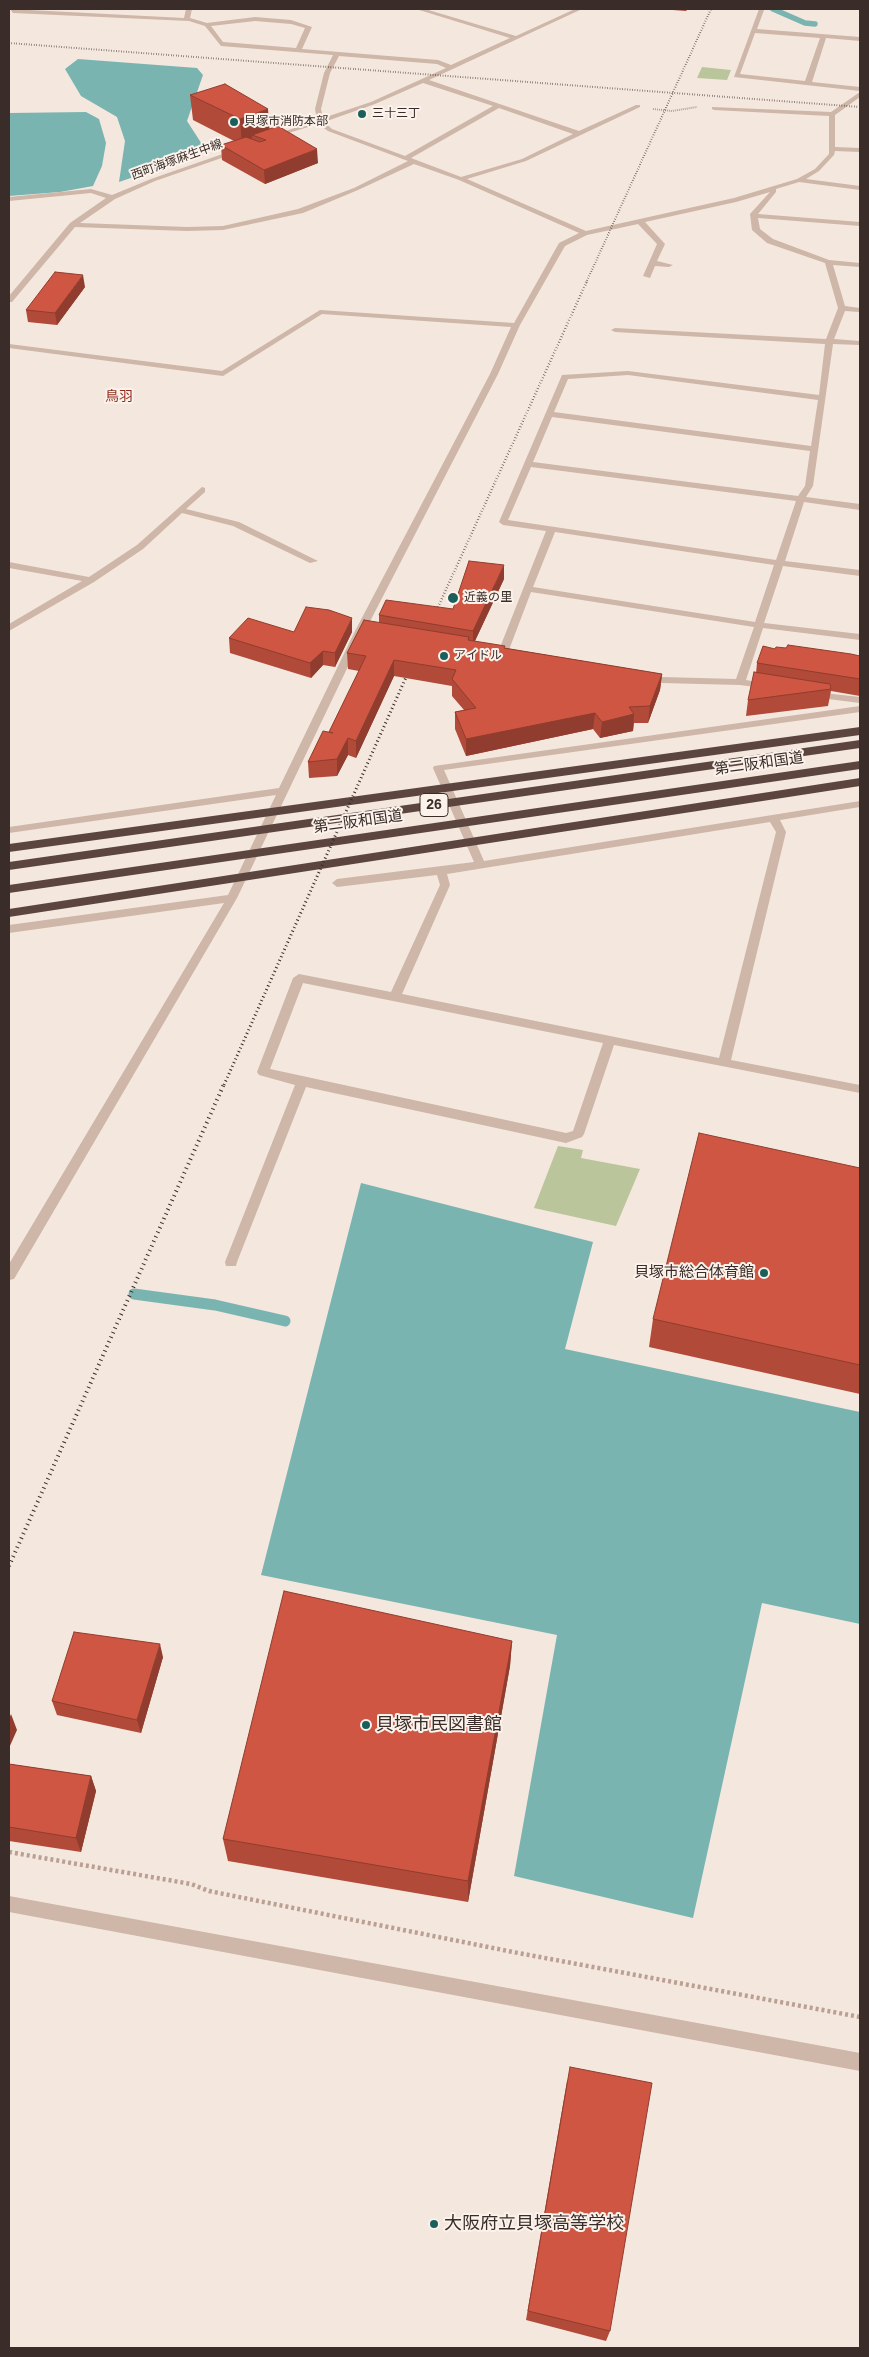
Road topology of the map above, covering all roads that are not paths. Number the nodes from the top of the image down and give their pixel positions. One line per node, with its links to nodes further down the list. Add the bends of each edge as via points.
1 (13, 9): 6 (street)
2 (189, 9): 6 (street)
3 (419, 9): 10 (street)
4 (579, 9): 10 (street)
5 (761, 10): 8 (street)
6 (187, 19): 7 (street)
7 (207, 26): 12 (street, via 221,44); 12 (street, via 255,19 309,27)
8 (754, 31): 9 (street); 16 (street, via 736,76)
9 (824, 36): 11 (street); 16 (street)
10 (517, 38): 14 (street)
11 (860, 39)
12 (298, 50): 13 (street)
13 (337, 53): 14 (street, via 438,62); 23 (street, via 321,93)
14 (452, 68): 15 (street)
15 (425, 81): 19 (street); 23 (street)
16 (808, 83): 17 (street)
17 (860, 89)
18 (860, 94): 22 (street)
19 (498, 106): 24 (street); 29 (street)
20 (638, 106): 24 (street)
21 (714, 108): 22 (street)
22 (835, 110): 27 (street)
23 (320, 123): 25 (street); 29 (street, via 330,130)
24 (580, 134): 31 (street, via 524,160)
25 (271, 139)
26 (244, 148): 35 (street, 西町海塚麻生中線)
27 (833, 148): 28 (street); 32 (street, via 832,154 817,170)
28 (860, 150)
29 (406, 158): 30 (street)
30 (414, 161): 31 (street); 40 (street, via 300,211 223,228)
31 (461, 180): 41 (street)
32 (799, 180): 33 (street); 34 (street)
33 (776, 188): 37 (street); 38 (street, via 736,200)
34 (860, 188)
35 (112, 197): 36 (street, via 91,191); 40 (street, 西町海塚麻生中線)
36 (9, 199)
37 (754, 216): 39 (street); 42 (street, via 756,230 764,238)
38 (640, 220): 41 (street); 43 (street, via 661,244)
39 (860, 224)
40 (73, 225): 47 (street, 西町海塚麻生中線)
41 (585, 233): 50 (street, via 562,245)
42 (828, 262): 45 (street); 48 (street)
43 (652, 263): 44 (street); 46 (street)
44 (669, 265)
45 (860, 265)
46 (646, 276)
47 (9, 300)
48 (842, 308): 49 (street); 52 (street)
49 (860, 310)
50 (516, 325): 54 (street, via 320,312 223,374); 84 (street)
51 (615, 330): 52 (street)
52 (829, 341): 53 (street); 55 (street)
53 (860, 343)
54 (9, 346)
55 (822, 398): 56 (street, via 628,373 565,377); 57 (street)
56 (549, 414): 57 (street); 58 (street)
57 (814, 448): 60 (street, via 809,486)
58 (528, 464): 60 (street); 63 (street, via 503,522)
59 (202, 490): 62 (street)
60 (801, 499): 61 (street); 65 (street)
61 (860, 507)
62 (180, 510): 64 (street, via 236,524); 68 (street, via 140,547)
63 (551, 530): 65 (street); 69 (street)
64 (313, 561)
65 (780, 563): 67 (street); 70 (street)
66 (9, 565): 68 (street)
67 (860, 573)
68 (91, 580): 71 (street)
69 (529, 589): 70 (street); 73 (street)
70 (759, 625): 72 (street); 75 (street)
71 (9, 628)
72 (860, 637)
73 (502, 655)
74 (634, 675): 75 (street, via 662,680)
75 (740, 682): 76 (street)
76 (777, 688)
77 (805, 693): 78 (street)
78 (860, 700)
79 (860, 709): 89 (street, via 438,768)
80 (860, 731): 88 (highway)
81 (860, 744): 90 (highway, 第二阪和国道 / 26)
82 (860, 765): 93 (highway, 第二阪和国道 / 26)
83 (854, 783): 95 (highway)
84 (283, 791): 87 (street); 94 (street)
85 (860, 804): 86 (street)
86 (773, 817): 89 (street); 99 (street, via 781,832)
87 (9, 830)
88 (9, 848)
89 (480, 864): 91 (street)
90 (9, 866)
91 (441, 871): 92 (street); 97 (street, via 444,885)
92 (337, 883)
93 (9, 889)
94 (232, 898): 96 (street); 103 (street)
95 (9, 913)
96 (9, 929)
97 (395, 997): 98 (street); 100 (street, via 299,978 263,1072)
98 (610, 1040): 99 (street); 100 (street, via 578,1134 566,1138)
99 (724, 1063): 101 (street)
100 (302, 1082): 102 (street)
101 (860, 1089)
102 (230, 1262)
103 (9, 1275)
104 (9, 1904): 105 (street)
105 (860, 2062)

